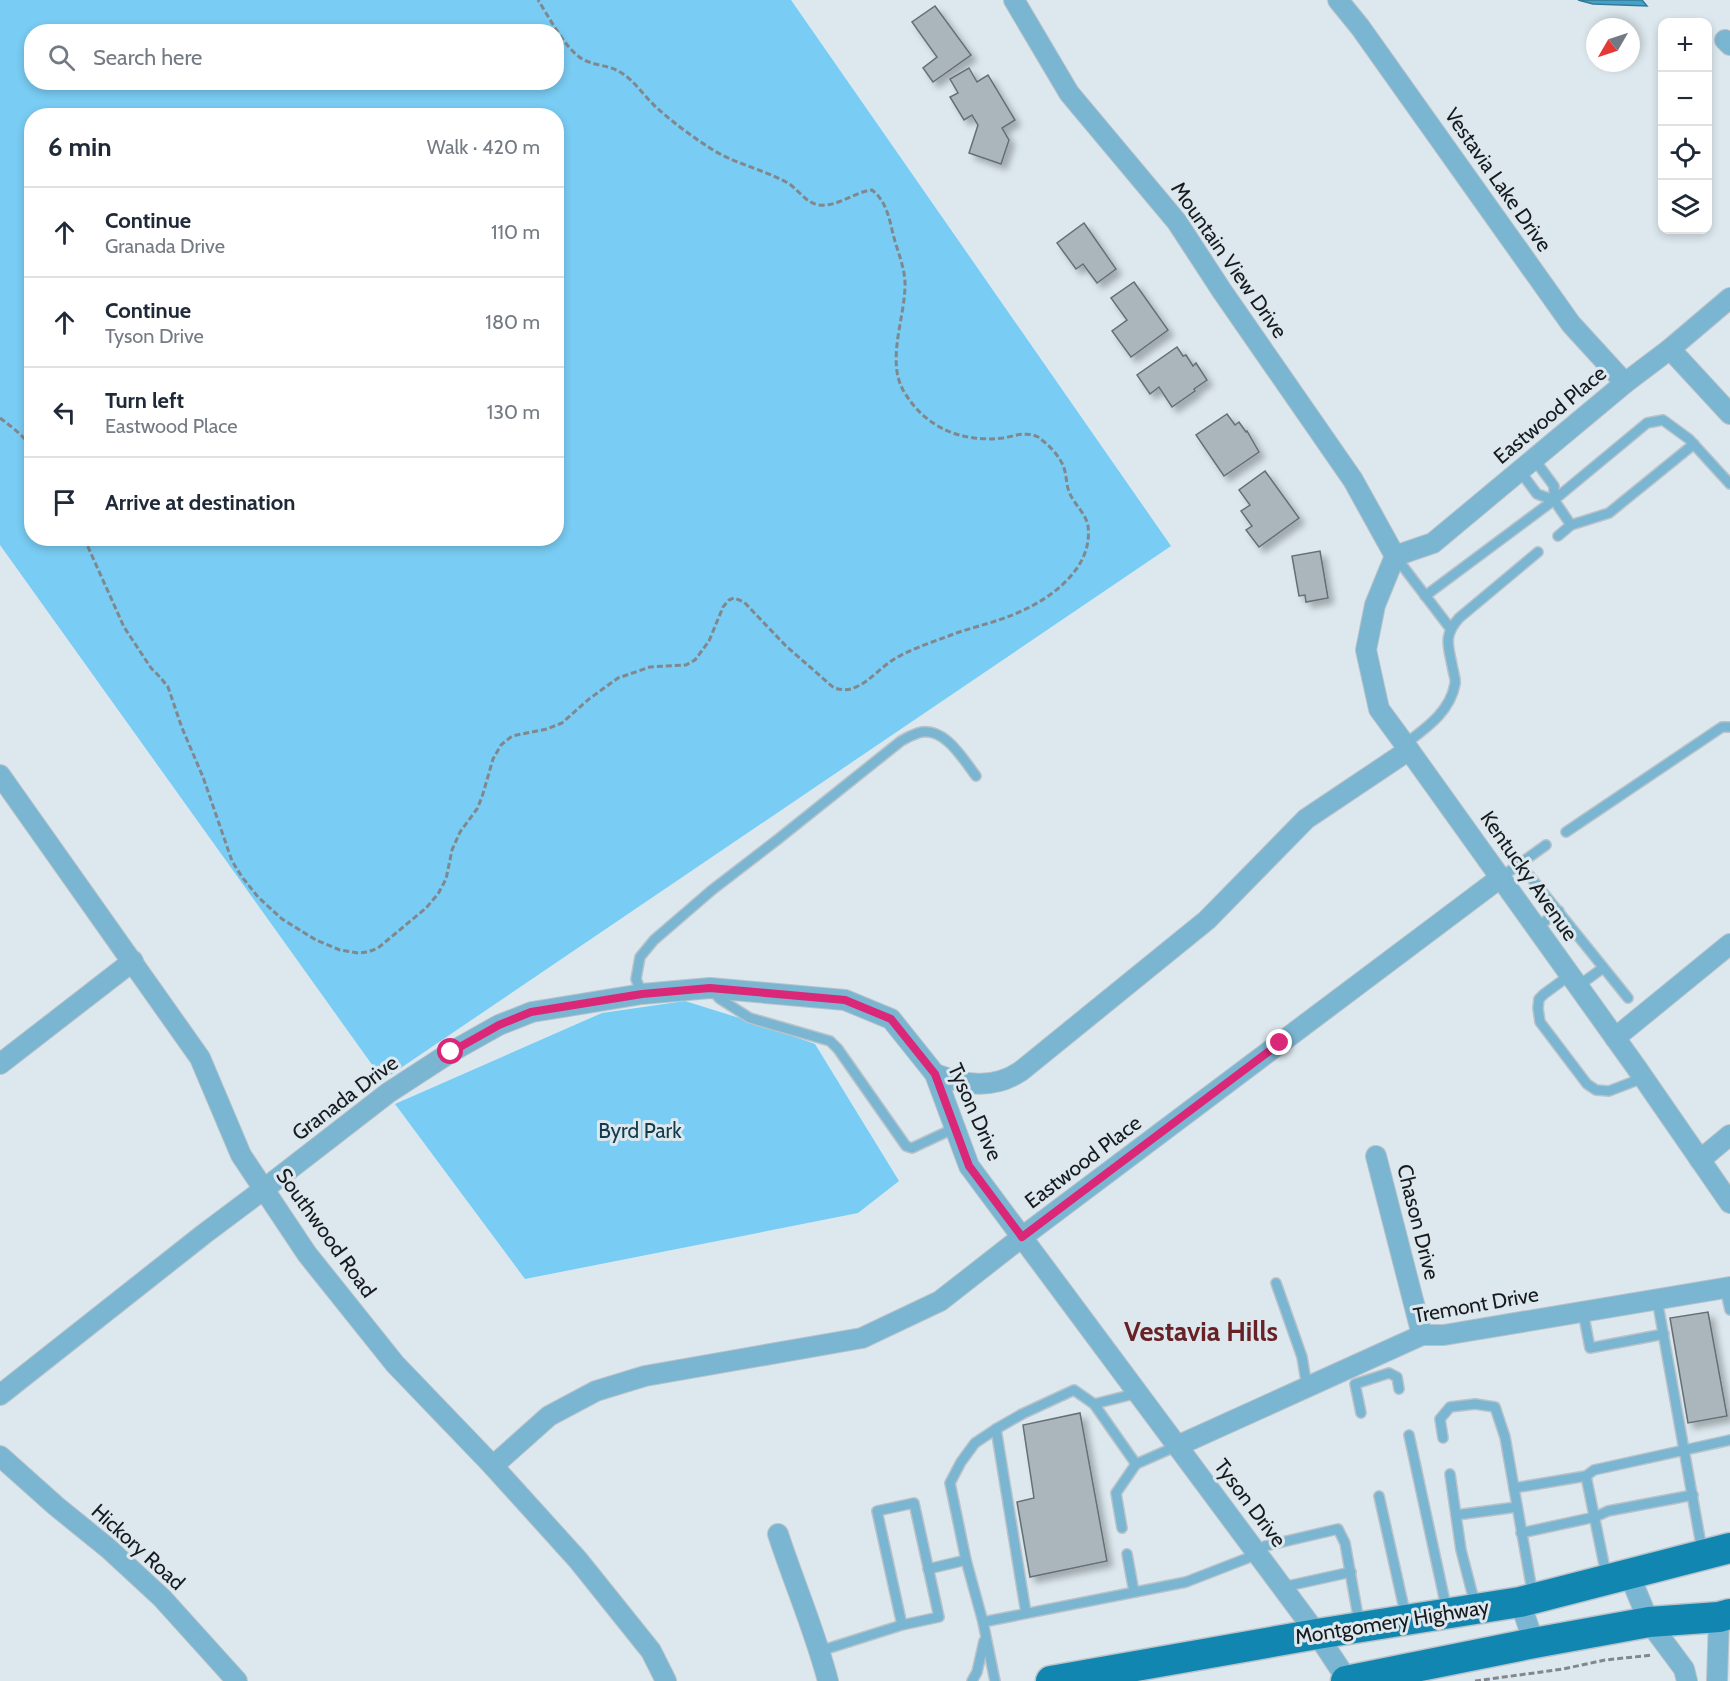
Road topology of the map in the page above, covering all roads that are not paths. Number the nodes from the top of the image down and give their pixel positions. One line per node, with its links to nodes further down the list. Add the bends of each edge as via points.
1 (1014, 0): 14 (street, Mountain View Drive, via 1069,93 1177,222 1353,480)
2 (1338, 0): 5 (street, Vestavia Lake Drive, via 1570,324)
3 (1730, 298): 4 (street, Eastwood Place)
4 (1670, 349): 5 (street, Eastwood Place); 6 (street)
5 (1625, 382): 8 (street, Eastwood Place)
6 (1730, 414)
7 (1694, 444): 9 (lane); 10 (lane, via 1663,420 1647,423); 11 (lane, via 1609,513)
8 (1527, 465): 10 (lane, via 1554,486); 10 (lane, via 1537,494); 14 (street, Eastwood Place, via 1433,543)
9 (1730, 484)
10 (1554, 500): 11 (lane); 15 (lane)
11 (1571, 525): 12 (lane)
12 (1558, 536)
13 (1538, 552): 16 (lane)
14 (1395, 556): 15 (lane); 18 (street, Kentucky Avenue, via 1375,605 1366,650 1378,709)
15 (1425, 596): 16 (lane)
16 (1450, 628): 18 (lane, via 1455,683 1448,702 1433,723)
17 (1730, 728): 21 (lane, via 1722,728)
18 (1407, 747): 24 (street, Kentucky Avenue); 36 (street, via 1306,819 1207,920 1021,1071 1001,1082 987,1084)
19 (0, 775): 28 (street, Southwood Road)
20 (976, 776): 32 (lane, via 939,735 920,732 900,741 654,940 640,957 636,979)
21 (1566, 832)
22 (1546, 845): 23 (lane)
23 (1520, 864): 24 (lane); 25 (lane)
24 (1500, 878): 26 (street, Kentucky Avenue); 44 (street, Eastwood Place)
25 (1559, 911): 26 (lane); 29 (lane)
26 (1536, 928): 30 (street, Kentucky Avenue)
27 (1730, 944): 34 (street)
28 (133, 960): 35 (street); 42 (street, Southwood Road, via 201,1058 241,1155)
29 (1603, 968): 30 (lane); 33 (lane)
30 (1574, 981): 34 (street, Kentucky Avenue); 37 (lane, via 1539,999 1540,1022 1587,1084 1596,1090 1609,1091)
31 (710, 988): 32 (street, Granada Drive); 36 (street, Tyson Drive, via 845,1000 891,1019); 38 (lane, via 750,1018 830,1041 906,1146 912,1148)
32 (642, 994): 42 (street, Granada Drive, via 531,1012 499,1025 388,1093)
33 (1628, 998)
34 (1615, 1038): 37 (street, Kentucky Avenue)
35 (0, 1064)
36 (935, 1074): 38 (street, Tyson Drive)
37 (1643, 1078): 41 (street, Kentucky Avenue)
38 (955, 1128): 44 (street, Tyson Drive, via 969,1166)
39 (1730, 1135): 41 (street)
40 (1376, 1156): 51 (street, Chason Drive)
41 (1700, 1160): 43 (street, Kentucky Avenue)
42 (264, 1189): 55 (street, Granada Drive); 66 (street, Southwood Road, via 307,1254 395,1364)
43 (1730, 1203)
44 (1022, 1237): 54 (street, Tyson Drive); 66 (street, Eastwood Place, via 940,1301 862,1338 645,1376 596,1392 549,1416)
45 (1276, 1283): 52 (lane, via 1302,1357)
46 (1728, 1288): 47 (street, Tremont Drive); 48 (lane)
47 (1657, 1299): 49 (street, Tremont Drive); 50 (lane)
48 (1730, 1310)
49 (1583, 1312): 50 (lane, via 1590,1348); 51 (street, Tremont Drive, via 1444,1335)
50 (1664, 1334): 63 (lane)
51 (1422, 1335): 52 (street, Tremont Drive)
52 (1307, 1387): 62 (street, Tremont Drive)
53 (1400, 1389): 57 (lane, via 1397,1377 1389,1373 1355,1384)
54 (1138, 1393): 56 (lane); 62 (street, Tyson Drive)
55 (0, 1395)
56 (1094, 1404): 58 (lane, via 1074,1390); 65 (lane)
57 (1361, 1413)
58 (996, 1429): 81 (lane, via 975,1443 950,1482); 89 (lane)
59 (1409, 1435): 90 (lane)
60 (1443, 1438): 69 (lane, via 1440,1419 1450,1407 1495,1407)
61 (1730, 1440): 63 (lane)
62 (1177, 1446): 65 (lane); 80 (street, Tyson Drive)
63 (1684, 1450): 68 (lane, via 1594,1470); 70 (lane)
64 (0, 1456): 101 (street, Hickory Road, via 162,1598)
65 (1136, 1464): 75 (lane, via 1116,1493)
66 (494, 1466): 102 (street, Southwood Road, via 578,1560 651,1651)
67 (1450, 1474): 73 (lane)
68 (1586, 1476): 69 (lane); 74 (lane)
69 (1514, 1488): 72 (lane)
70 (1693, 1495): 74 (lane, via 1608,1511); 78 (lane)
71 (1379, 1496): 92 (lane)
72 (1517, 1507): 73 (lane); 76 (lane)
73 (1456, 1515): 88 (lane)
74 (1595, 1517): 76 (lane); 84 (lane)
75 (1122, 1528)
76 (1521, 1533): 87 (lane)
77 (778, 1534): 100 (street)
78 (1716, 1552): 84 (main road, Montgomery Highway)
79 (1127, 1554): 86 (lane)
80 (1258, 1554): 83 (lane, via 1265,1546 1338,1529); 85 (street, Tyson Drive); 86 (lane, via 1186,1582)
81 (966, 1560): 82 (lane); 93 (lane)
82 (928, 1569): 95 (lane, via 939,1617); 95 (lane, via 914,1503 877,1511)
83 (1351, 1572): 85 (lane); 96 (lane)
84 (1618, 1577): 87 (main road, Montgomery Highway); 94 (street)
85 (1283, 1587): 97 (street, Tyson Drive)
86 (1134, 1592): 89 (lane)
87 (1526, 1600): 88 (main road, Montgomery Highway); 99 (street)
88 (1476, 1609): 90 (main road, Montgomery Highway)
89 (1026, 1613): 93 (lane)
90 (1447, 1613): 92 (main road, Montgomery Highway)
91 (1725, 1615): 94 (main road); 109 (street)
92 (1406, 1620): 96 (main road, Montgomery Highway)
93 (983, 1622): 98 (lane)
94 (1649, 1622): 99 (main road); 108 (street, via 1684,1669)
95 (902, 1625): 100 (lane)
96 (1360, 1627): 97 (main road, Montgomery Highway)
97 (1317, 1634): 106 (main road, Montgomery Highway); 107 (street, Tyson Drive)
98 (985, 1635): 104 (lane); 105 (lane)
99 (1534, 1643): 107 (main road)
100 (820, 1651): 103 (street)
101 (237, 1681)
102 (666, 1681)
103 (828, 1681)
104 (972, 1681)
105 (995, 1681)
106 (1051, 1681)
107 (1347, 1681)
108 (1688, 1681)
109 (1717, 1681)

